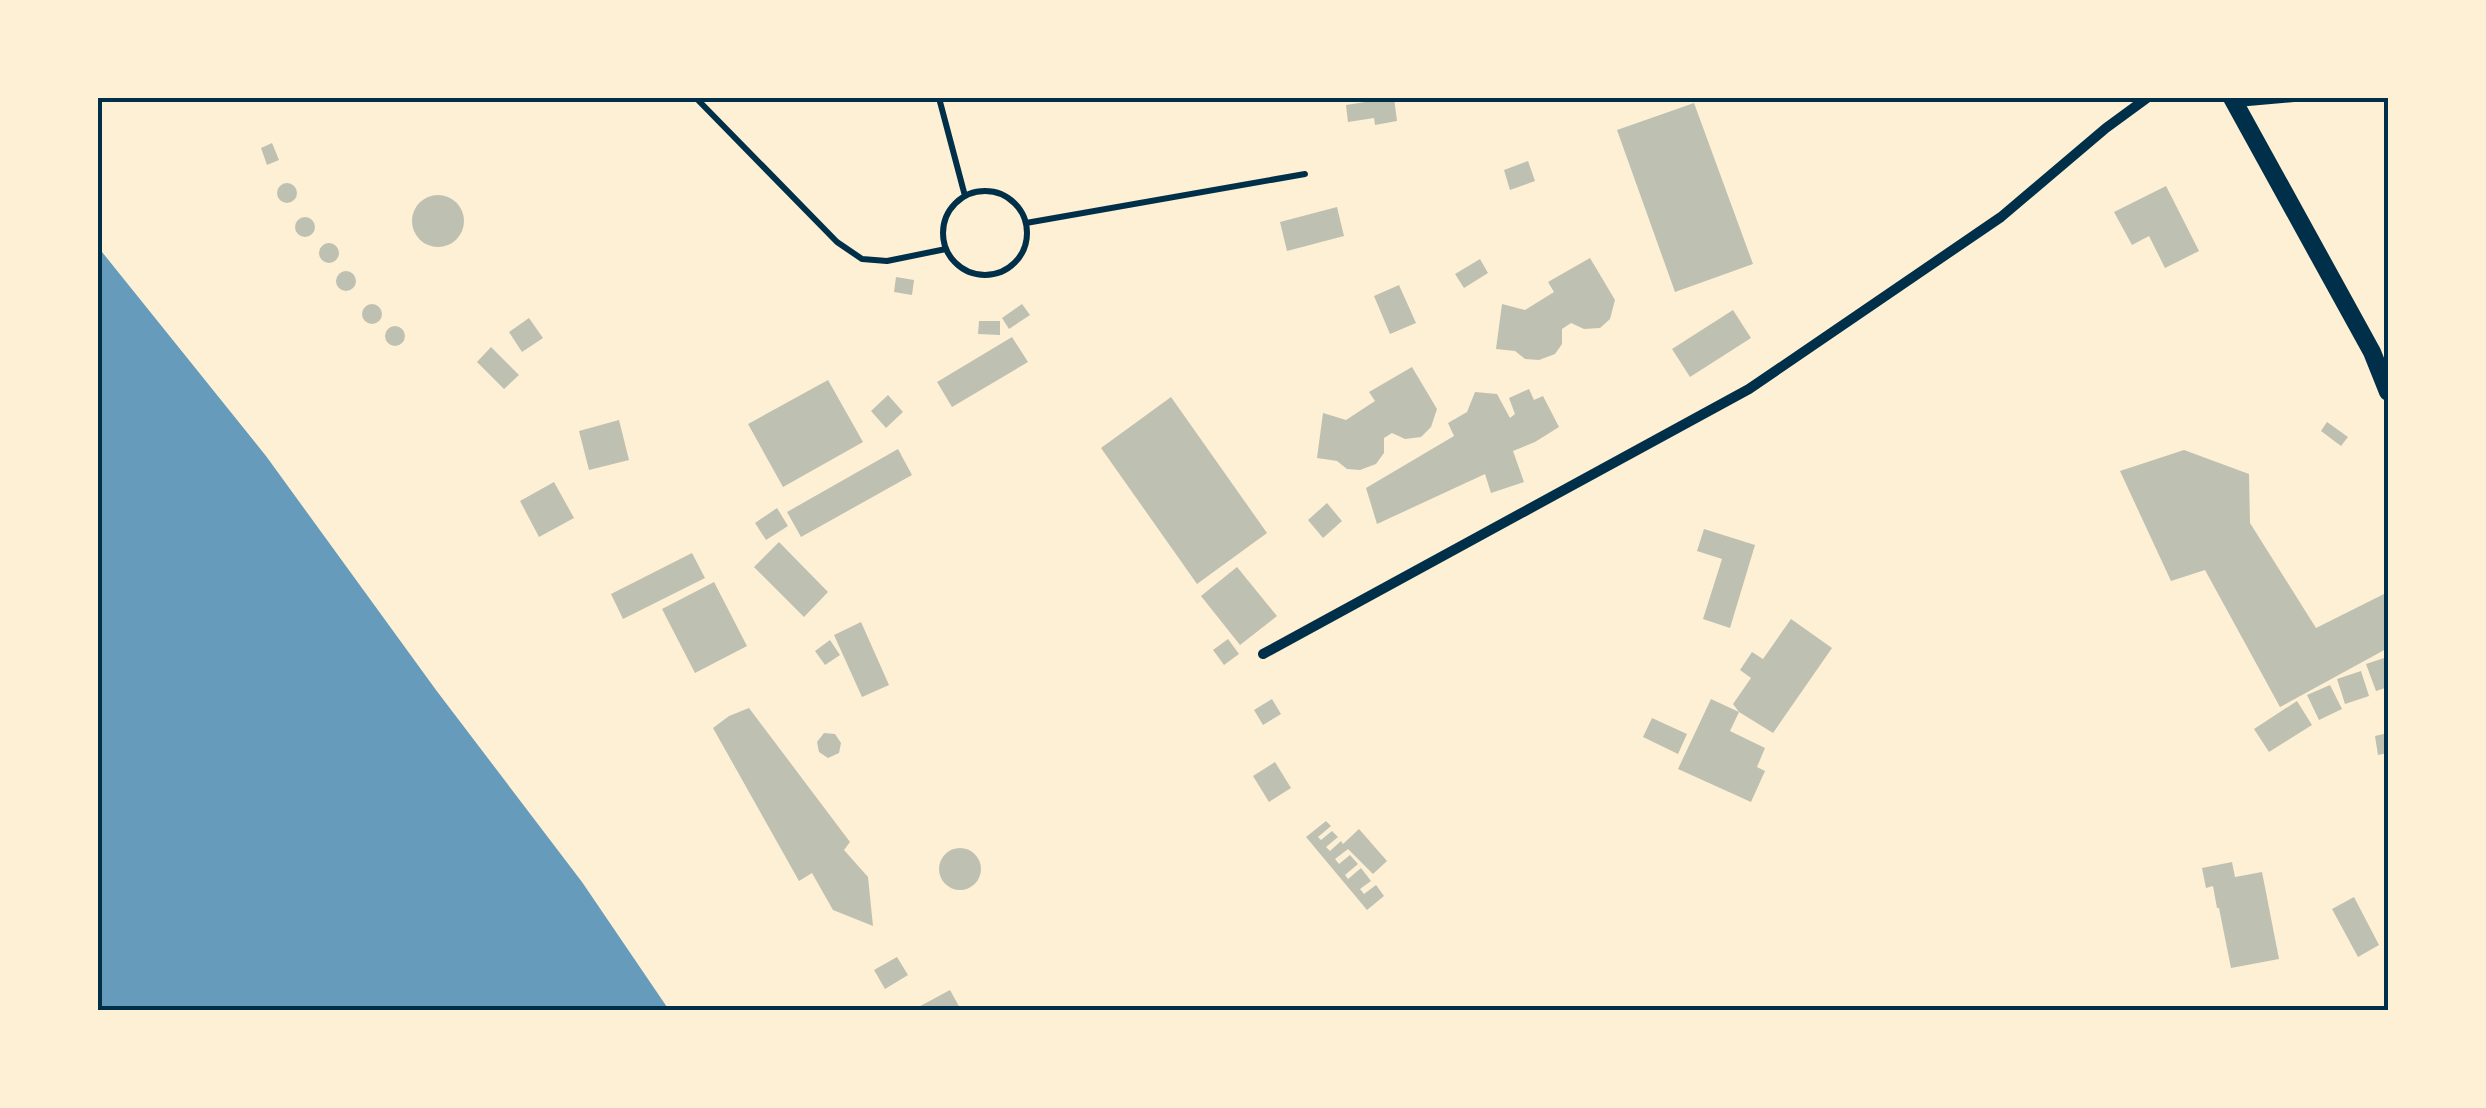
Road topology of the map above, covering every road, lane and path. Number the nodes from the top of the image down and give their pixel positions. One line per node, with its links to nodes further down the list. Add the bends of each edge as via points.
1 (696, 98): 9 (lane, via 836,242 862,259 888,261)
2 (939, 98): 7 (lane)
3 (2147, 98): 11 (street, via 2002,217 1749,389)
4 (2305, 98): 5 (lane)
5 (2234, 101): 10 (street)
6 (1305, 174): 8 (lane)
7 (964, 196): 8 (lane, via 994,192 1008,198); 9 (lane, via 948,214)
8 (1026, 223): 9 (lane, via 1018,260 994,274 966,270)
9 (946, 249)
10 (2388, 392)
11 (1263, 654)

